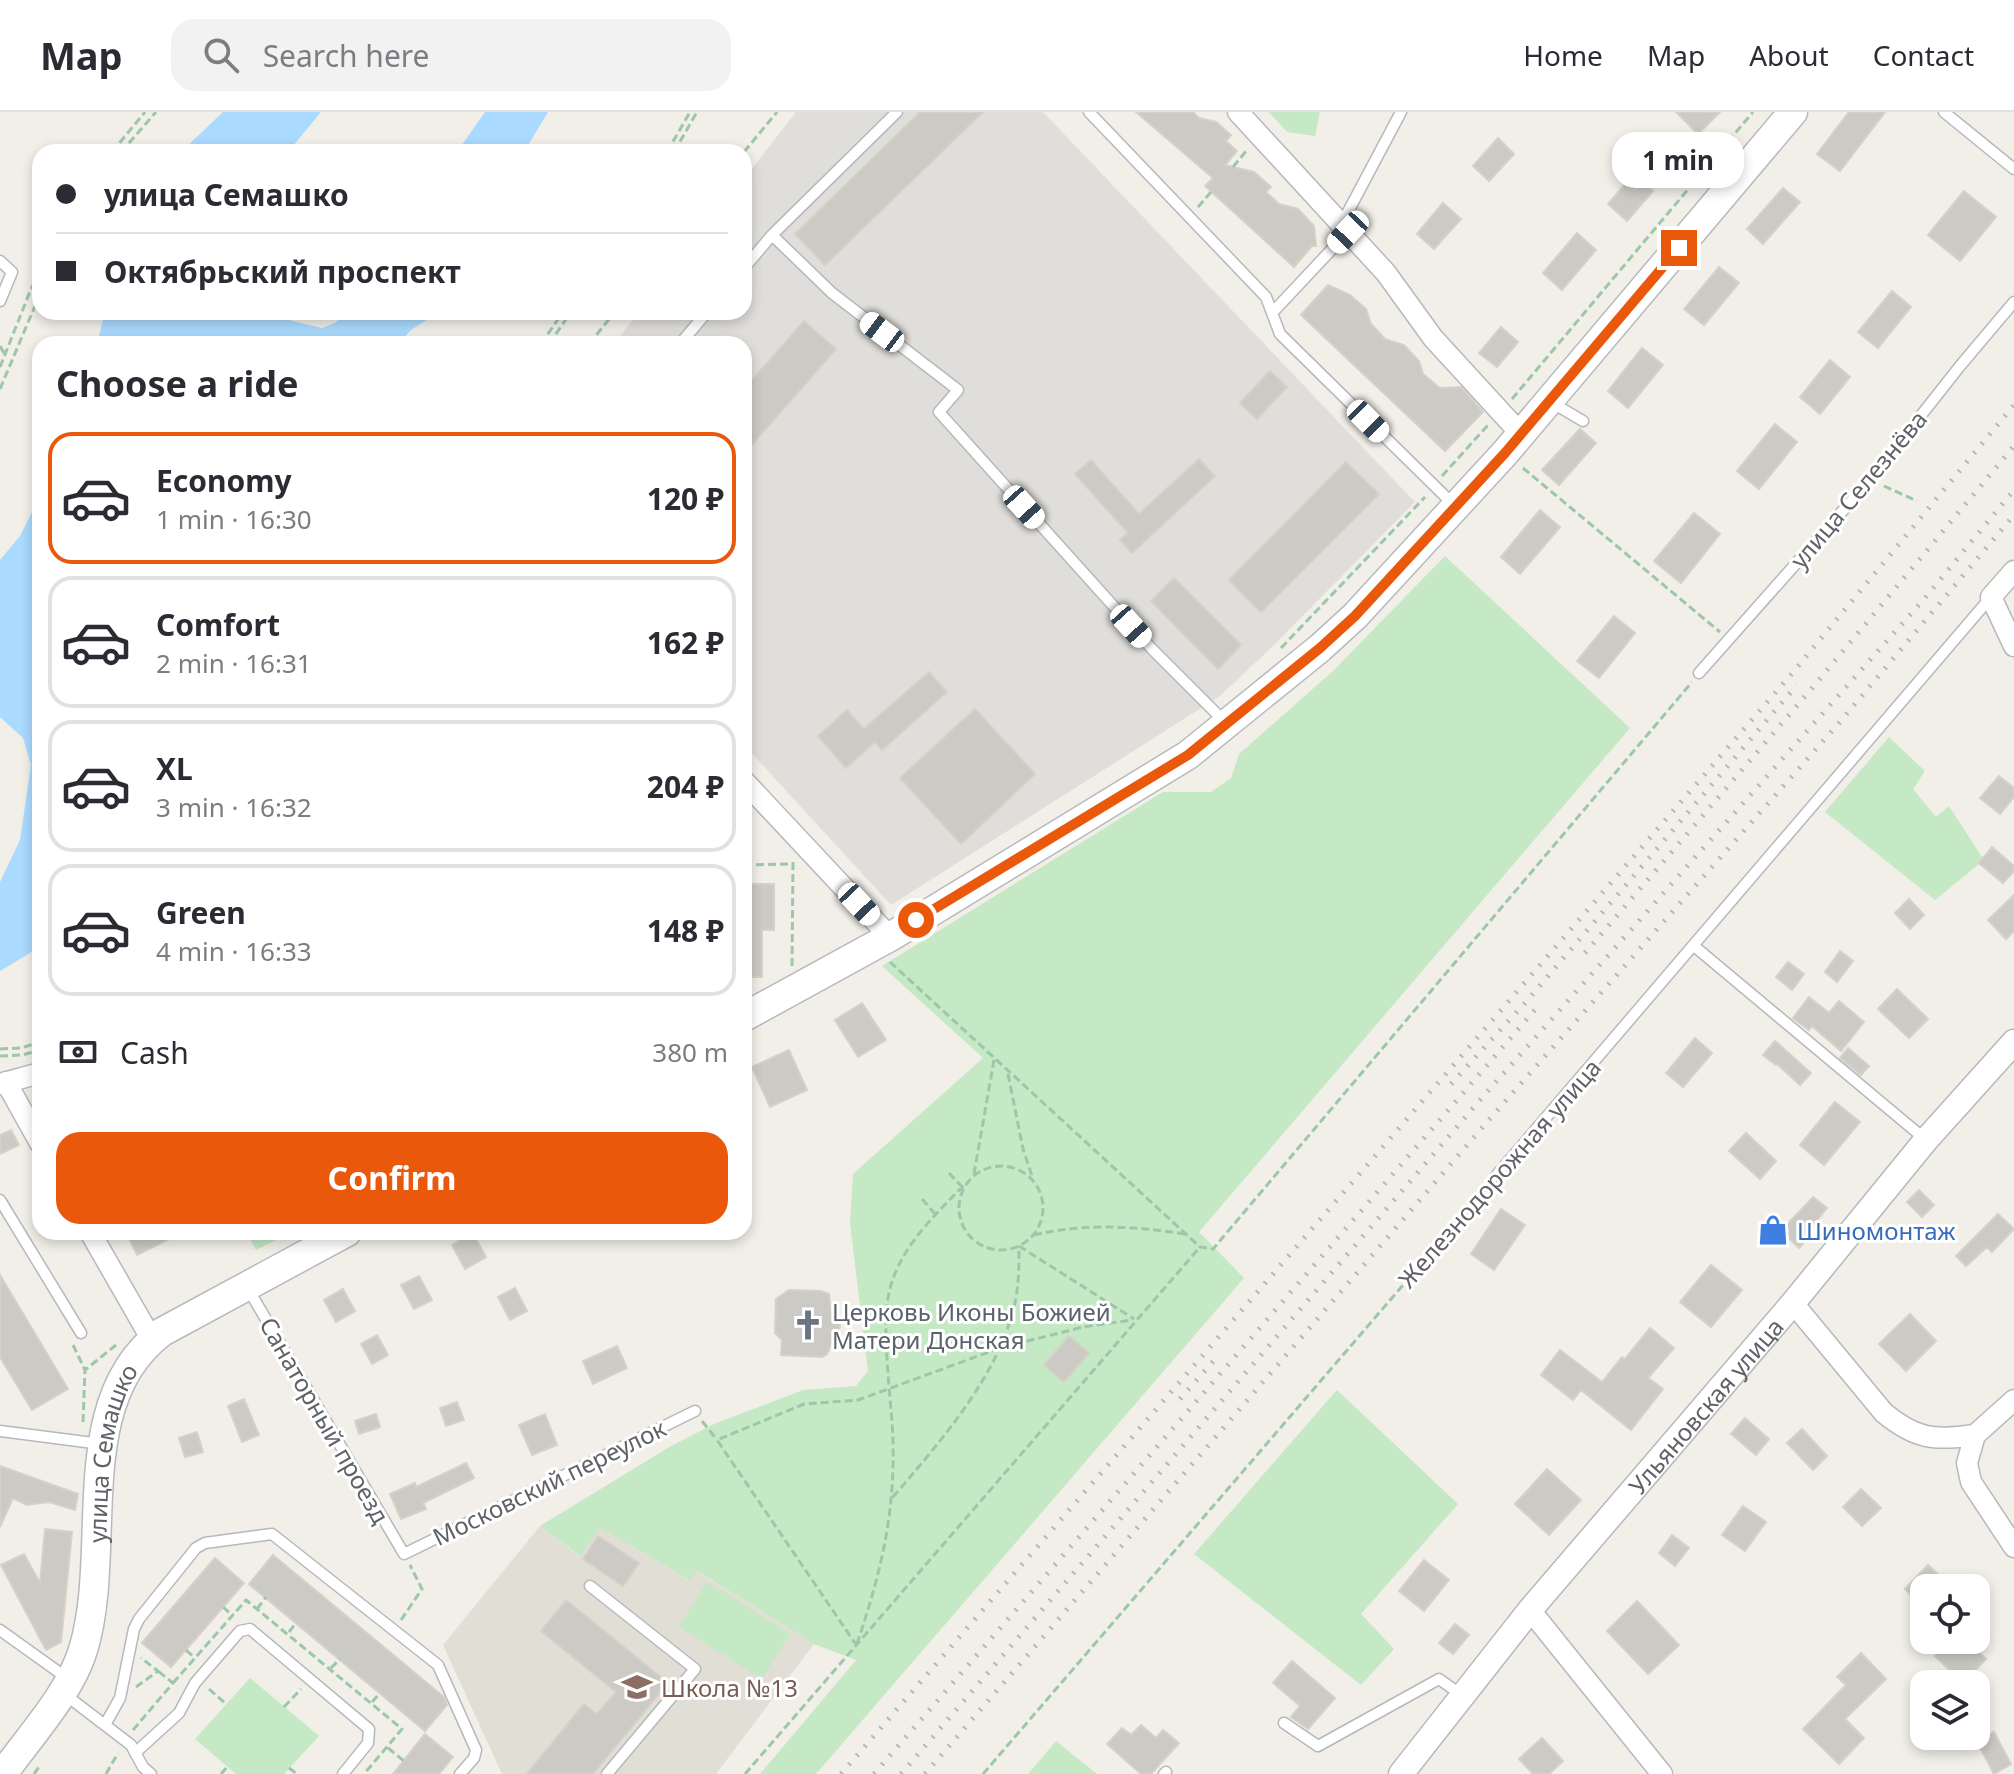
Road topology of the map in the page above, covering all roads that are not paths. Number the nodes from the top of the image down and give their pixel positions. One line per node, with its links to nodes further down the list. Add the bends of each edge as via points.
1 (897, 112): 9 (lane)
2 (1089, 112): 14 (lane, via 1266,297)
3 (1238, 112): 8 (street)
4 (1401, 112): 8 (lane)
5 (1793, 112): 17 (main road)
6 (1944, 112): 7 (lane)
7 (2014, 169)
8 (1345, 228): 14 (lane); 19 (street, via 1500,412)
9 (772, 235): 10 (lane); 25 (lane, via 832,293 958,390 939,412 1152,649)
10 (752, 259)
11 (0, 261): 12 (lane, via 12,272)
12 (0, 301)
13 (2014, 302): 24 (lane, улица Селезнёва, via 1870,480)
14 (1272, 313): 20 (lane, via 1280,334)
15 (700, 320): 16 (lane)
16 (687, 336)
17 (1558, 402): 18 (lane); 19 (main road)
18 (1583, 421)
19 (1518, 448): 20 (main road)
20 (1456, 507): 25 (main road, via 1355,616)
21 (2014, 571): 22 (street, Железнодорожная улица)
22 (1991, 597): 23 (street); 28 (lane, Железнодорожная улица)
23 (2014, 646)
24 (1699, 673)
25 (1228, 725): 27 (main road)
26 (752, 790): 27 (street, via 807,848)
27 (885, 946): 29 (main road)
28 (1694, 946): 34 (lane); 35 (lane, Железнодорожная улица)
29 (752, 1013)
30 (2014, 1042): 34 (street, Ульяновская улица)
31 (32, 1075): 32 (street)
32 (3, 1083): 33 (street)
33 (32, 1130)
34 (1926, 1140): 40 (street, Ульяновская улица)
35 (1496, 1176)
36 (0, 1200): 41 (lane)
37 (95, 1240): 42 (street)
38 (332, 1240): 39 (main road, улица Семашко)
39 (246, 1286): 42 (main road, улица Семашко); 49 (lane, Санаторный проезд)
40 (1793, 1303): 46 (street, via 1884,1413 1902,1427 1923,1437); 51 (street, Ульяновская улица)
41 (81, 1333)
42 (152, 1340): 47 (main road, улица Семашко, via 115,1391)
43 (2014, 1400): 46 (street)
44 (695, 1411): 49 (lane, Московский переулок)
45 (0, 1431): 47 (lane)
46 (1975, 1435): 48 (street, via 1967,1463 1971,1482)
47 (103, 1445): 53 (main road, улица Семашко, via 91,1609 82,1653)
48 (2014, 1547)
49 (404, 1554)
50 (590, 1586): 62 (lane, via 695,1669)
51 (1530, 1610): 54 (street, Ульяновская улица); 64 (street)
52 (0, 1630): 53 (lane)
53 (65, 1686): 55 (lane); 58 (main road, улица Семашко)
54 (1463, 1696): 56 (lane, via 1439,1679 1318,1746); 63 (street, Ульяновская улица)
55 (106, 1723): 57 (lane); 61 (lane, via 120,1698 139,1619 198,1546 269,1534 440,1668 476,1750)
56 (1284, 1723)
57 (135, 1753): 59 (lane); 60 (lane, via 179,1713 199,1680 247,1628 369,1729 368,1743)
58 (3, 1774)
59 (151, 1774)
60 (343, 1774)
61 (460, 1774)
62 (607, 1774)
63 (1401, 1774)
64 (1662, 1774)

